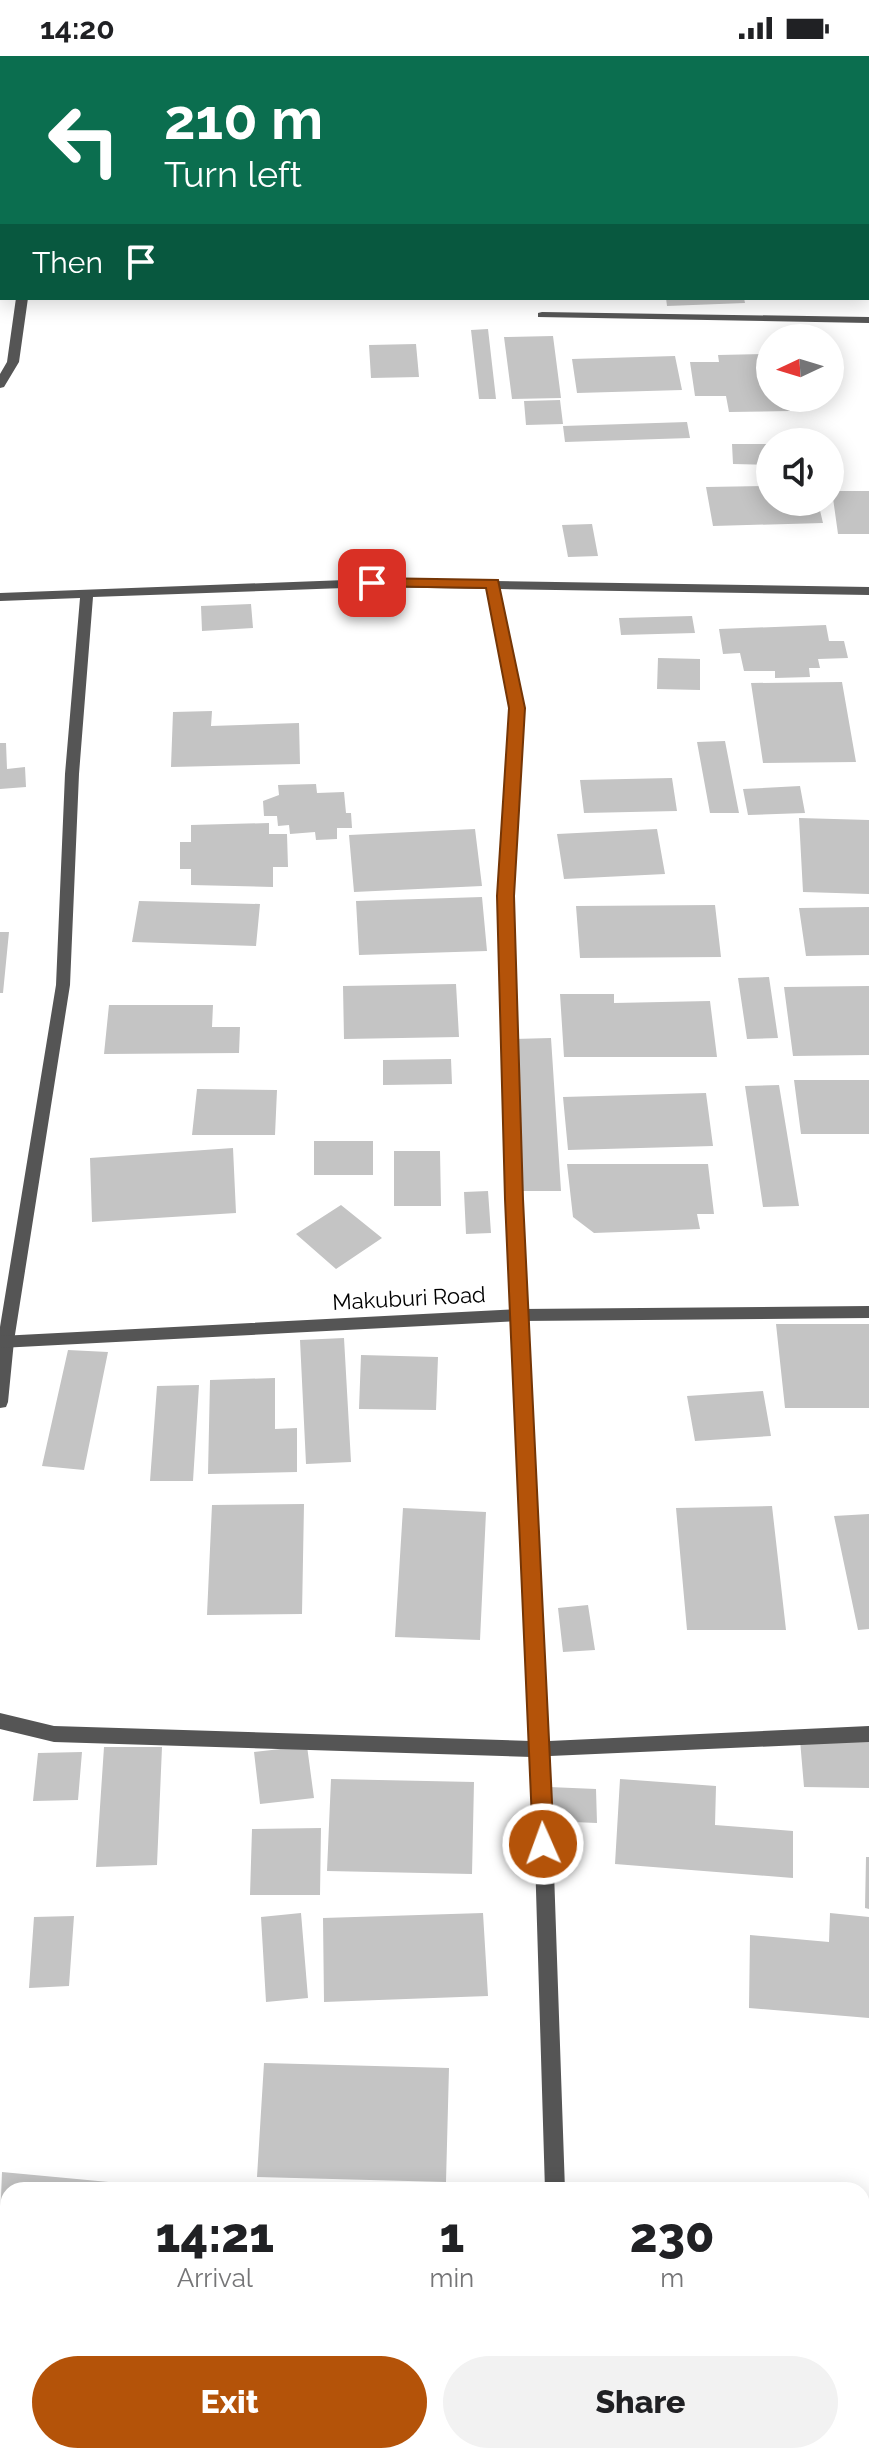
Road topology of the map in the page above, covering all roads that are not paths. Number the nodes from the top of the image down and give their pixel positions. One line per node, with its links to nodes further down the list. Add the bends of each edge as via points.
1 (22, 300): 4 (street, via 13,362)
2 (542, 315): 3 (street)
3 (869, 320)
4 (0, 384)
5 (492, 583): 6 (street); 7 (street); 10 (street, via 517,708 506,896)
6 (869, 591)
7 (87, 594): 8 (street); 11 (street, via 63,985)
8 (0, 597)
9 (869, 1312): 10 (street, Makuburi Road)
10 (520, 1315): 11 (street, Makuburi Road); 15 (street)
11 (3, 1342): 12 (street)
12 (0, 1402)
13 (0, 1721): 15 (street, via 54,1734)
14 (869, 1734): 15 (street)
15 (540, 1749): 16 (street)
16 (555, 2182)

